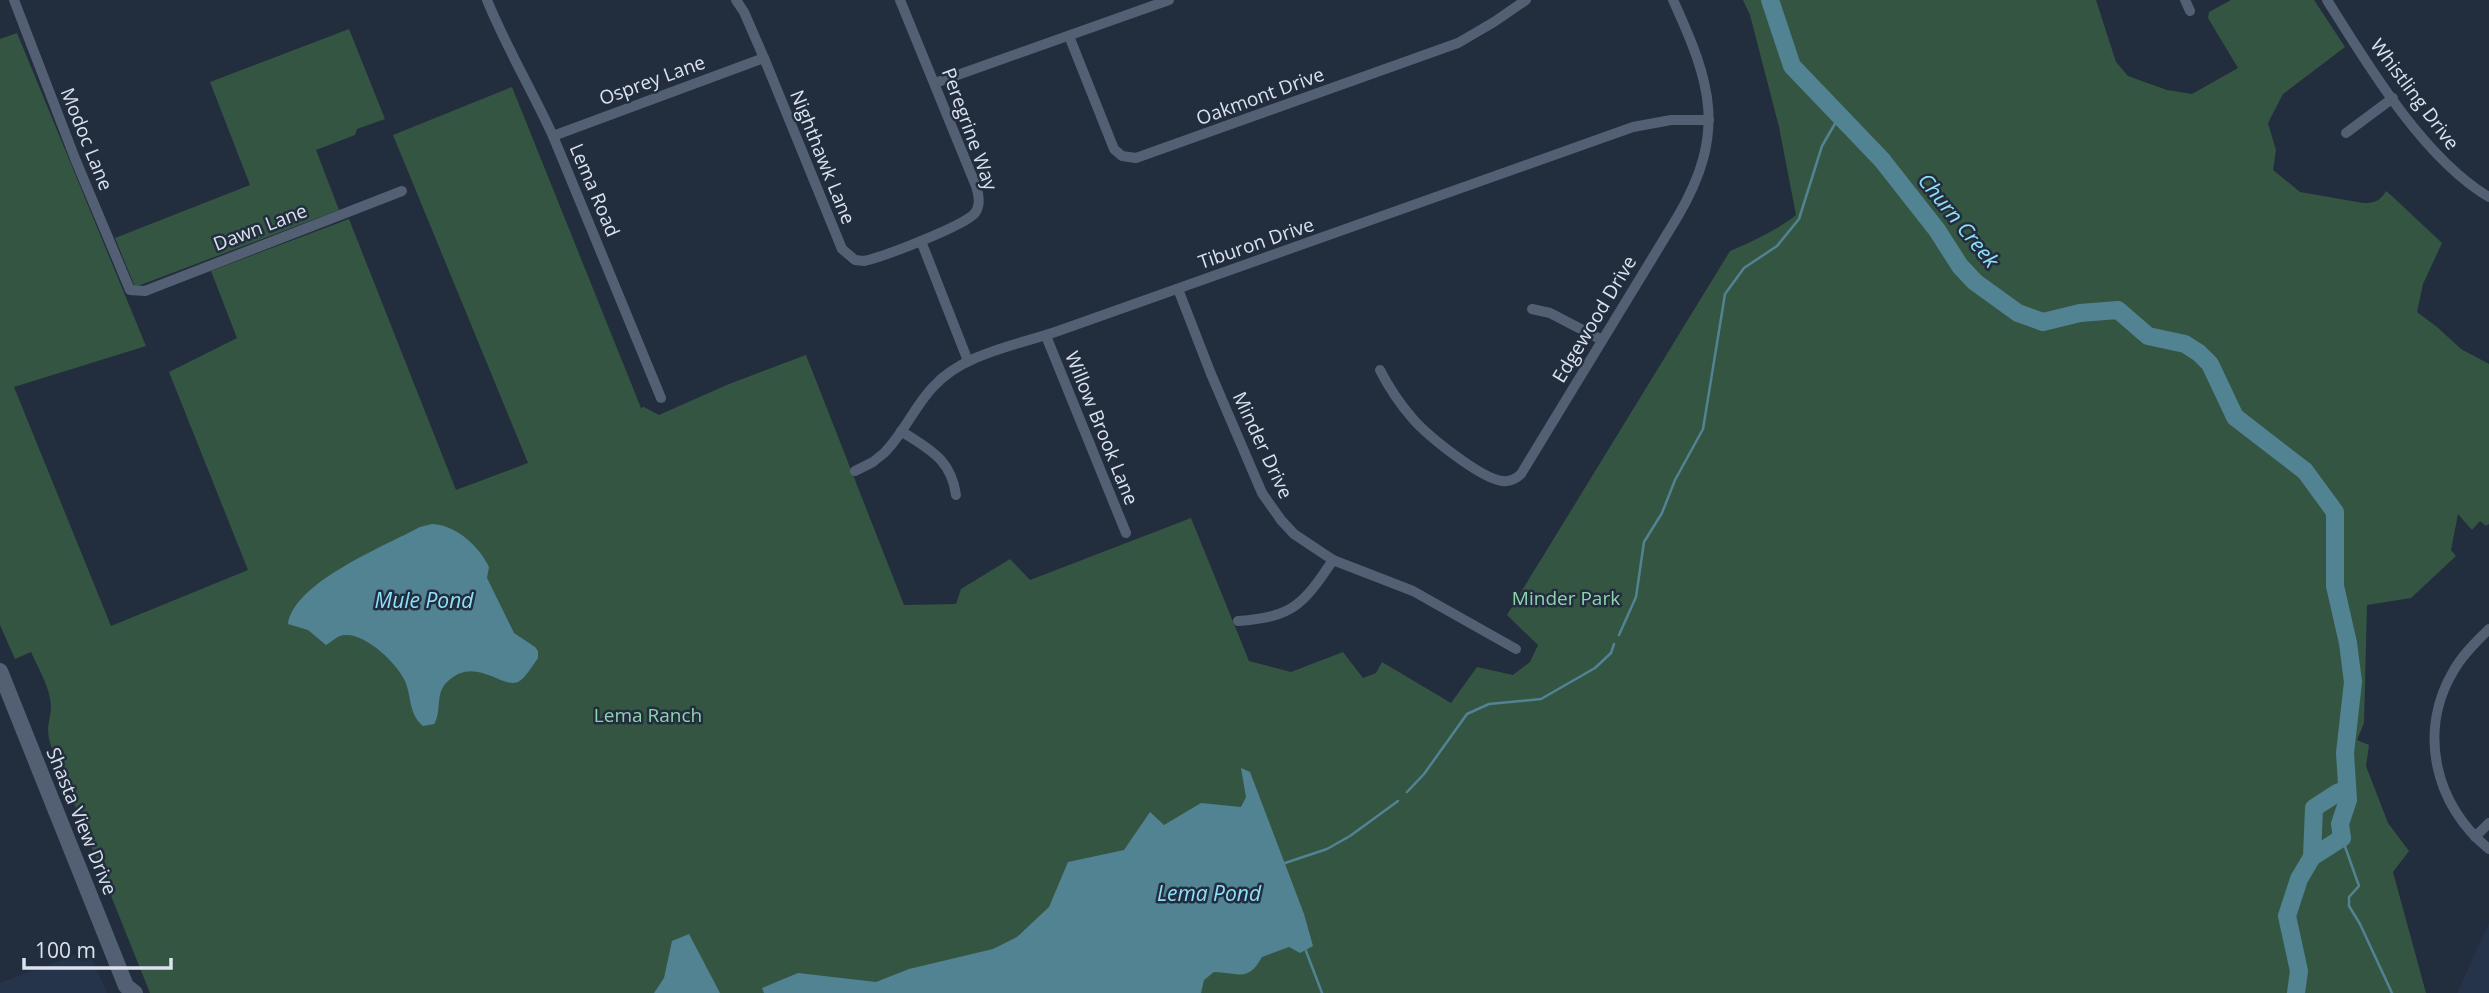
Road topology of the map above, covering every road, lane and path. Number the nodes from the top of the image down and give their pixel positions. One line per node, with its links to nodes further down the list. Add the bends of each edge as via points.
1 (14, 0): 20 (street, Modoc Lane)
2 (487, 0): 15 (street, Lema Road)
3 (736, 0): 10 (street, Nighthawk Lane)
4 (900, 0): 11 (street, Peregrine Way)
5 (1168, 0): 9 (street)
6 (1526, 0): 9 (street, Oakmont Drive, via 1458,43 1136,158 1114,149)
7 (1673, 0): 13 (street, Edgewood Drive, via 1701,67)
8 (2327, 0): 12 (street, Whistling Drive)
9 (1069, 36): 11 (street)
10 (764, 58): 15 (street, Osprey Lane); 18 (street, Nighthawk Lane, via 845,253 864,261)
11 (935, 83): 18 (street, Peregrine Way, via 979,203 971,216)
12 (2393, 98): 14 (street); 17 (street, Whistling Drive, via 2444,163)
13 (1709, 120): 19 (street, Tiburon Drive, via 1633,127); 23 (street, Edgewood Drive, via 1693,191)
14 (2346, 133)
15 (553, 136): 26 (street, Lema Road)
16 (402, 191): 20 (street, Dawn Lane, via 145,291)
17 (2489, 197)
18 (920, 241): 24 (street)
19 (1178, 289): 22 (street, Tiburon Drive); 31 (street, Minder Drive, via 1262,493 1294,534)
20 (130, 290)
21 (1532, 309): 23 (street, via 1550,313)
22 (1046, 336): 24 (street, Tiburon Drive); 30 (street, Willow Brook Lane)
23 (1602, 340): 25 (street, Edgewood Drive, via 1527,467 1508,481 1481,472 1427,433 1399,402)
24 (968, 361): 27 (street, Tiburon Drive, via 935,384)
25 (1380, 370)
26 (662, 398)
27 (901, 431): 28 (street, Tiburon Drive, via 879,458); 29 (street, via 944,462)
28 (855, 471)
29 (956, 495)
30 (1126, 533)
31 (1333, 560): 32 (street, via 1310,592 1285,613); 34 (street, Minder Drive, via 1413,591)
32 (1238, 621)
33 (2489, 629): 37 (street, via 2454,669 2434,725 2436,764 2443,787 2455,814)
34 (1516, 649)
35 (1, 678): 39 (main road, Shasta View Drive)
36 (2489, 823): 37 (street)
37 (2475, 837): 38 (street)
38 (2489, 849)
39 (129, 990)

